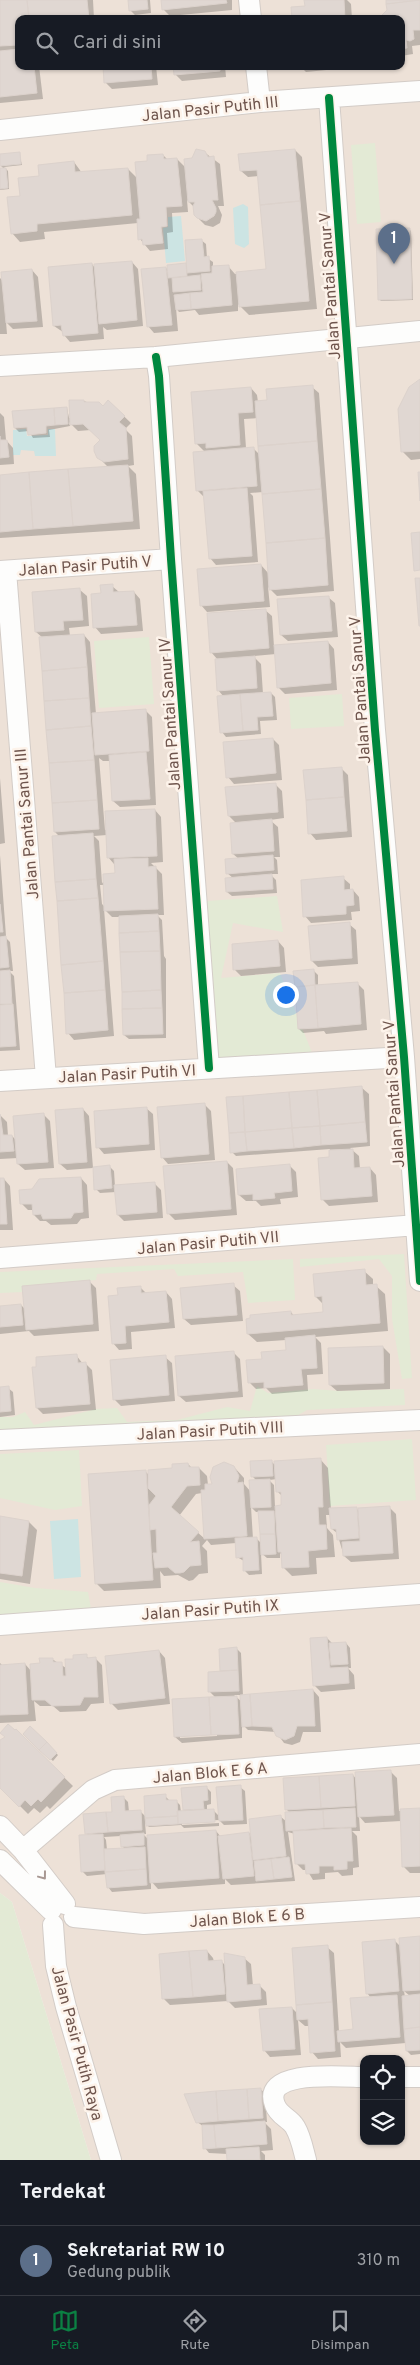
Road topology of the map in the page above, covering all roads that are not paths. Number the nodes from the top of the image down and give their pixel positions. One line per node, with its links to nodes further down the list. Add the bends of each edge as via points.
1 (249, 0): 2 (street)
2 (251, 15)
3 (256, 70): 6 (street)
4 (420, 92): 5 (street, Jalan Pasir Putih III)
5 (329, 98): 6 (street, Jalan Pasir Putih III); 9 (street, Jalan Pantai Sanur V)
6 (260, 102): 7 (street, Jalan Pasir Putih III)
7 (0, 130)
8 (420, 331): 9 (street)
9 (346, 338): 10 (street); 14 (street, Jalan Pantai Sanur V, via 375,730)
10 (156, 357): 11 (street); 12 (street, Jalan Pantai Sanur IV, via 160,376)
11 (0, 366)
12 (171, 559): 13 (street, Jalan Pasir Putih V); 15 (street, Jalan Pantai Sanur IV)
13 (3, 571): 16 (street, Jalan Pantai Sanur III)
14 (404, 1057): 15 (street, Jalan Pasir Putih VI); 18 (street, Jalan Pantai Sanur V)
15 (209, 1068): 16 (street, Jalan Pasir Putih VI)
16 (46, 1078): 17 (street, Jalan Pasir Putih VI)
17 (0, 1081)
18 (418, 1226): 19 (street, Jalan Pasir Putih VII); 20 (street, Jalan Pantai Sanur V)
19 (0, 1258)
20 (420, 1281)
21 (420, 1420): 22 (street, Jalan Pasir Putih VIII)
22 (0, 1440)
23 (420, 1594): 24 (street, Jalan Pasir Putih IX)
24 (0, 1625)
25 (420, 1754): 27 (street, Jalan Blok E 6 A, via 115,1780 93,1790)
26 (0, 1826): 27 (street)
27 (23, 1850): 30 (street, one-way to 30)
28 (0, 1860): 30 (street)
29 (420, 1907): 30 (street, Jalan Blok E 6 B, via 144,1924)
30 (61, 1914): 34 (street, Jalan Pasir Putih Raya, via 56,1966)
31 (360, 2077): 35 (street, via 302,2077 280,2083 275,2089 273,2098 280,2114 295,2126)
32 (405, 2077): 33 (street)
33 (420, 2077)
34 (111, 2160)
35 (306, 2160)

